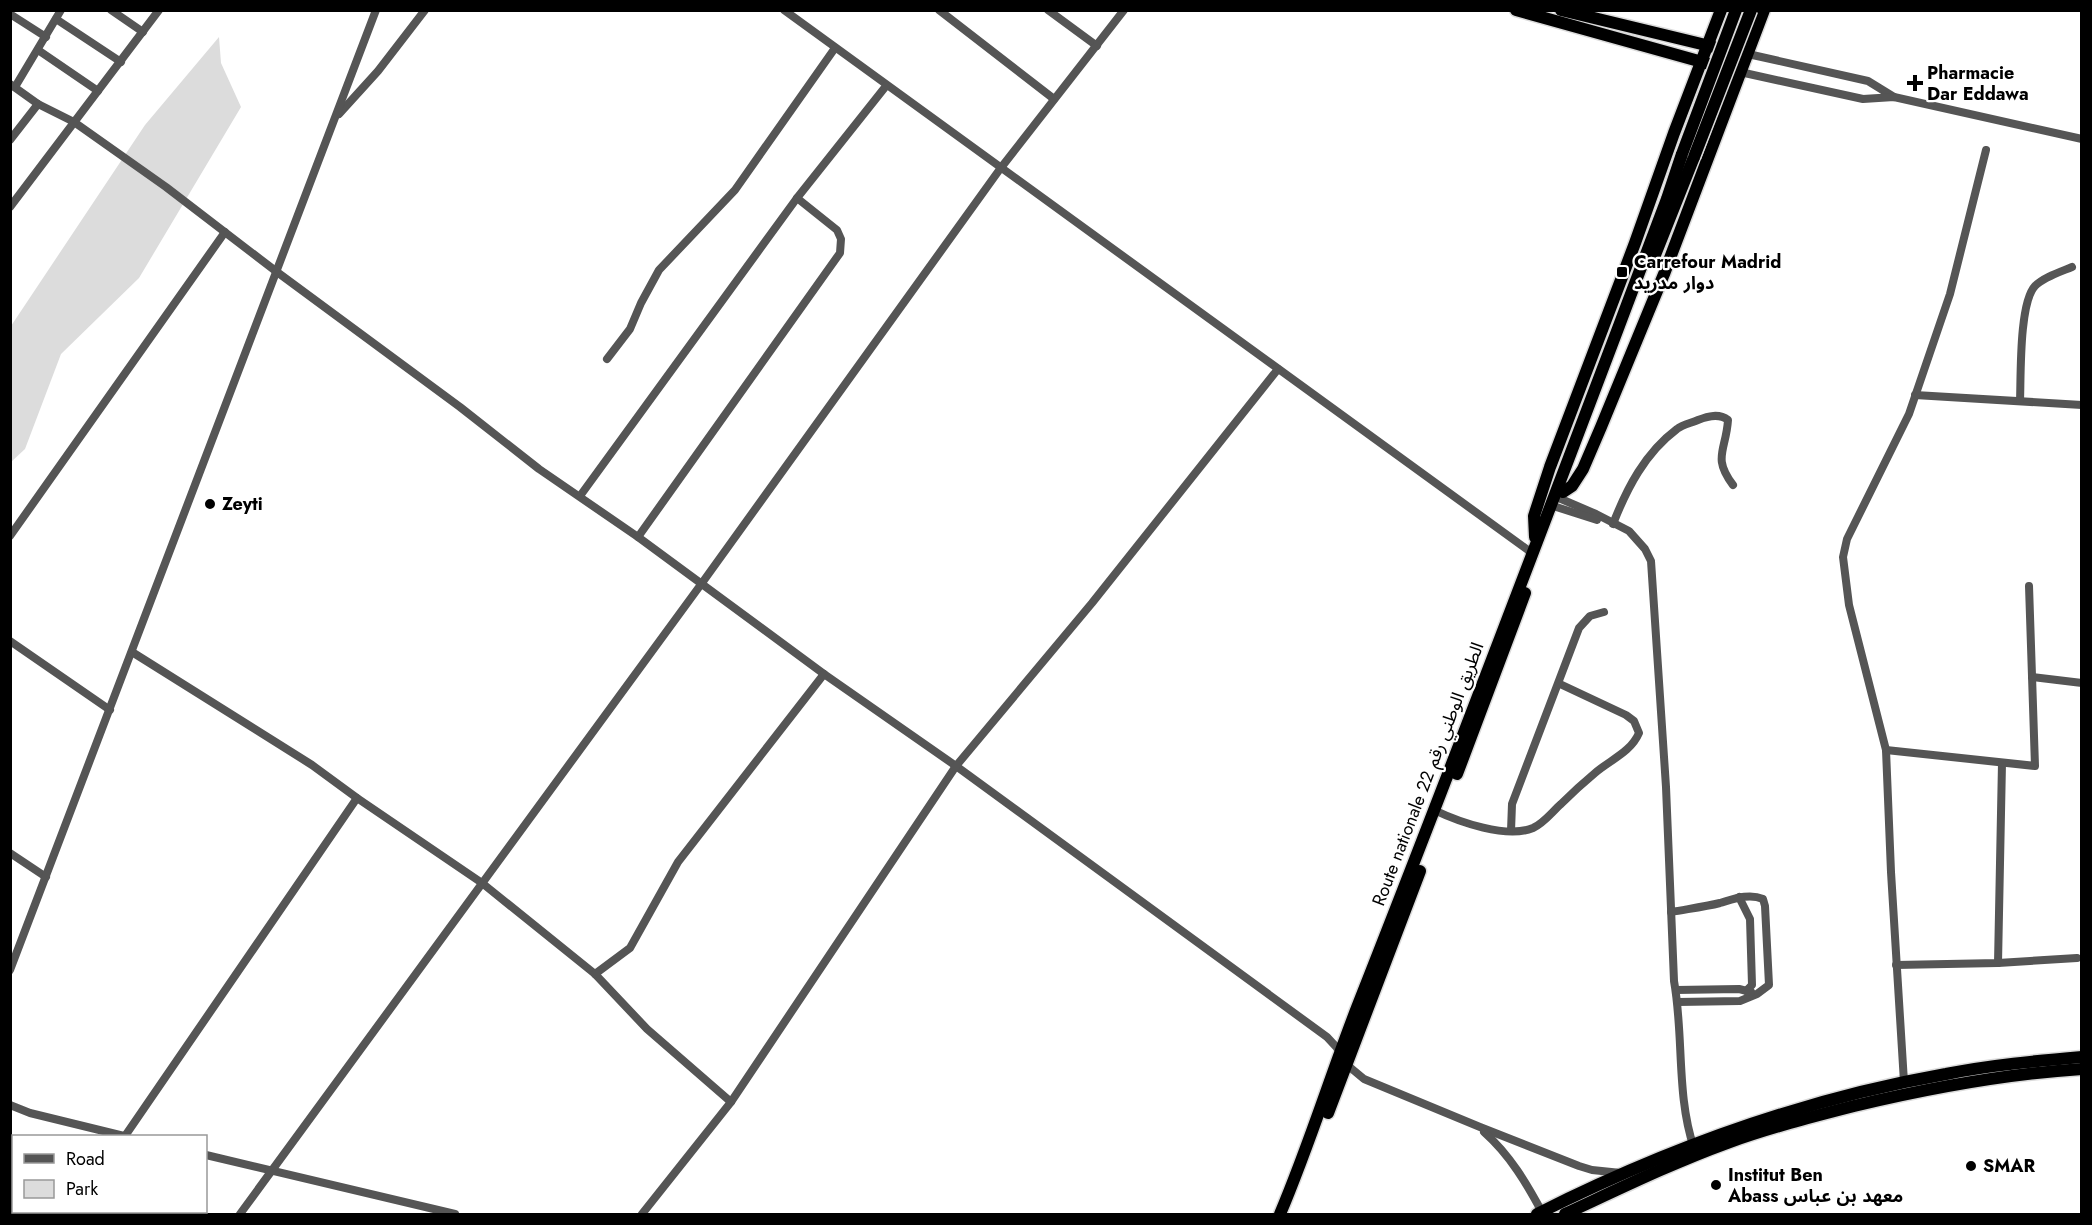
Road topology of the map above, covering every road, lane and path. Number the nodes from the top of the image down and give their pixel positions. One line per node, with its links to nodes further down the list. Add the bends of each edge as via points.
1 (61, 10): 17 (street)
2 (111, 10): 18 (street)
3 (159, 10): 18 (street)
4 (376, 10): 34 (street)
5 (425, 10): 34 (street)
6 (784, 10): 22 (street)
7 (939, 10): 32 (street)
8 (1048, 10): 21 (street)
9 (1124, 10): 21 (street)
10 (1516, 10): 26 (highway)
11 (1561, 10): 20 (highway)
12 (1720, 10): 20 (highway)
13 (1736, 10): 39 (highway, bridge)
14 (1751, 10): 39 (highway, bridge)
15 (1764, 10): 24 (highway)
16 (13, 13): 19 (street)
17 (56, 20): 19 (street); 25 (street)
18 (143, 32): 25 (street)
19 (46, 37): 23 (street)
20 (1707, 45): 24 (highway); 26 (highway)
21 (1097, 46): 32 (street)
22 (835, 48): 29 (street); 46 (street, via 735,190 659,270 630,329)
23 (38, 50): 28 (street); 30 (street)
24 (1749, 54): 27 (highway); 31 (street, via 1868,81)
25 (121, 62): 30 (street)
26 (1701, 63): 27 (highway); 57 (highway, via 1550,467 1534,516)
27 (1740, 72): 31 (street, via 1863,99); 53 (highway, via 1601,427 1583,469)
28 (13, 86): 33 (street)
29 (886, 86): 40 (street); 41 (street)
30 (98, 92): 35 (street)
31 (1894, 97): 36 (street)
32 (1054, 99): 40 (street)
33 (38, 104): 35 (street); 37 (street)
34 (335, 119): 45 (street)
35 (74, 122): 42 (street); 43 (street)
36 (2082, 139)
37 (10, 141)
38 (1986, 150): 48 (street, via 1950,294)
39 (1688, 156): 53 (highway, Route nationale 22 الطريق الوطني رقم)
40 (1000, 168): 47 (street); 58 (street)
41 (798, 198): 52 (street); 56 (street, via 837,230 840,253)
42 (10, 207)
43 (225, 232): 45 (street); 55 (street)
44 (2072, 267): 49 (street, via 2034,287 2026,302)
45 (276, 272): 52 (street); 62 (street)
46 (607, 359)
47 (1278, 369): 57 (street); 70 (street)
48 (1915, 395): 49 (street); 68 (street, via 1847,539 1843,557 1849,605)
49 (2020, 401): 50 (street)
50 (2082, 405)
51 (1733, 485): 54 (street, via 1720,461 1728,420 1709,416 1678,428 1653,451)
52 (580, 496): 56 (street)
53 (1557, 500): 54 (street); 57 (highway, Route nationale 22 الطريق الوطني رقم); 72 (highway, Route nationale 22 الطريق الوطني رقم)
54 (1610, 523): 78 (street, via 1636,537 1651,561 1653,573)
55 (10, 536)
56 (638, 537): 58 (street)
57 (1534, 549): 72 (highway, Route nationale 22 الطريق الوطني رقم)
58 (702, 583): 63 (street); 76 (street)
59 (2029, 586): 64 (street)
60 (1604, 612): 66 (street, via 1590,616 1579,628)
61 (10, 641): 67 (street)
62 (132, 652): 67 (street); 71 (street, via 312,765)
63 (825, 674): 70 (street); 83 (street, via 678,862 630,948)
64 (2032, 677): 65 (street); 69 (street, via 2035,766)
65 (2082, 683)
66 (1560, 684): 73 (street, via 1512,804); 73 (street, via 1626,715 1639,733 1633,744 1582,783 1544,821 1533,828)
67 (110, 710): 75 (street)
68 (1886, 750): 69 (street); 81 (street)
69 (2002, 763): 80 (street)
70 (956, 766): 88 (street, via 1327,1037); 93 (street)
71 (357, 798): 76 (street); 97 (street)
72 (1438, 812): 73 (street); 88 (highway, Route nationale 22 الطريق الوطني رقم); 90 (highway, Route nationale 22 الطريق الوطني رقم)
73 (1511, 831)
74 (10, 853): 75 (street)
75 (46, 878): 82 (street)
76 (482, 883): 83 (street); 100 (street)
77 (1739, 897): 78 (street); 85 (street, via 1750,919 1752,985); 86 (street, via 1757,896 1765,906 1769,985)
78 (1671, 912): 84 (street)
79 (2077, 958): 80 (street)
80 (1998, 963): 81 (street)
81 (1896, 965): 92 (street)
82 (10, 970)
83 (595, 974): 93 (street, via 647,1029)
84 (1676, 990): 85 (street); 87 (street)
85 (1746, 991): 86 (street)
86 (1757, 994): 87 (street, via 1740,1001)
87 (1678, 1002): 98 (street, via 1686,1121)
88 (1340, 1052): 90 (street); 107 (highway, Route nationale 22 الطريق الوطني رقم)
89 (2082, 1058): 92 (highway, via 1993,1066)
90 (1346, 1064): 95 (street, via 1375,1084); 108 (highway, Route nationale 22 الطريق الوطني رقم)
91 (2082, 1069): 98 (highway, via 1993,1077 1905,1093)
92 (1904, 1082): 98 (highway, via 1788,1112)
93 (731, 1102): 106 (street)
94 (10, 1105): 96 (street)
95 (1480, 1127): 101 (street, via 1579,1166); 103 (street, via 1507,1155)
96 (116, 1135)
97 (125, 1135)
98 (1695, 1151): 101 (highway); 102 (highway)
99 (207, 1155): 100 (street)
100 (271, 1171): 104 (street); 105 (street)
101 (1622, 1173): 102 (street); 103 (highway)
102 (1633, 1183): 109 (highway)
103 (1541, 1214)
104 (240, 1215)
105 (455, 1215)
106 (642, 1215)
107 (1280, 1215)
108 (1288, 1215)
109 (1565, 1215)

